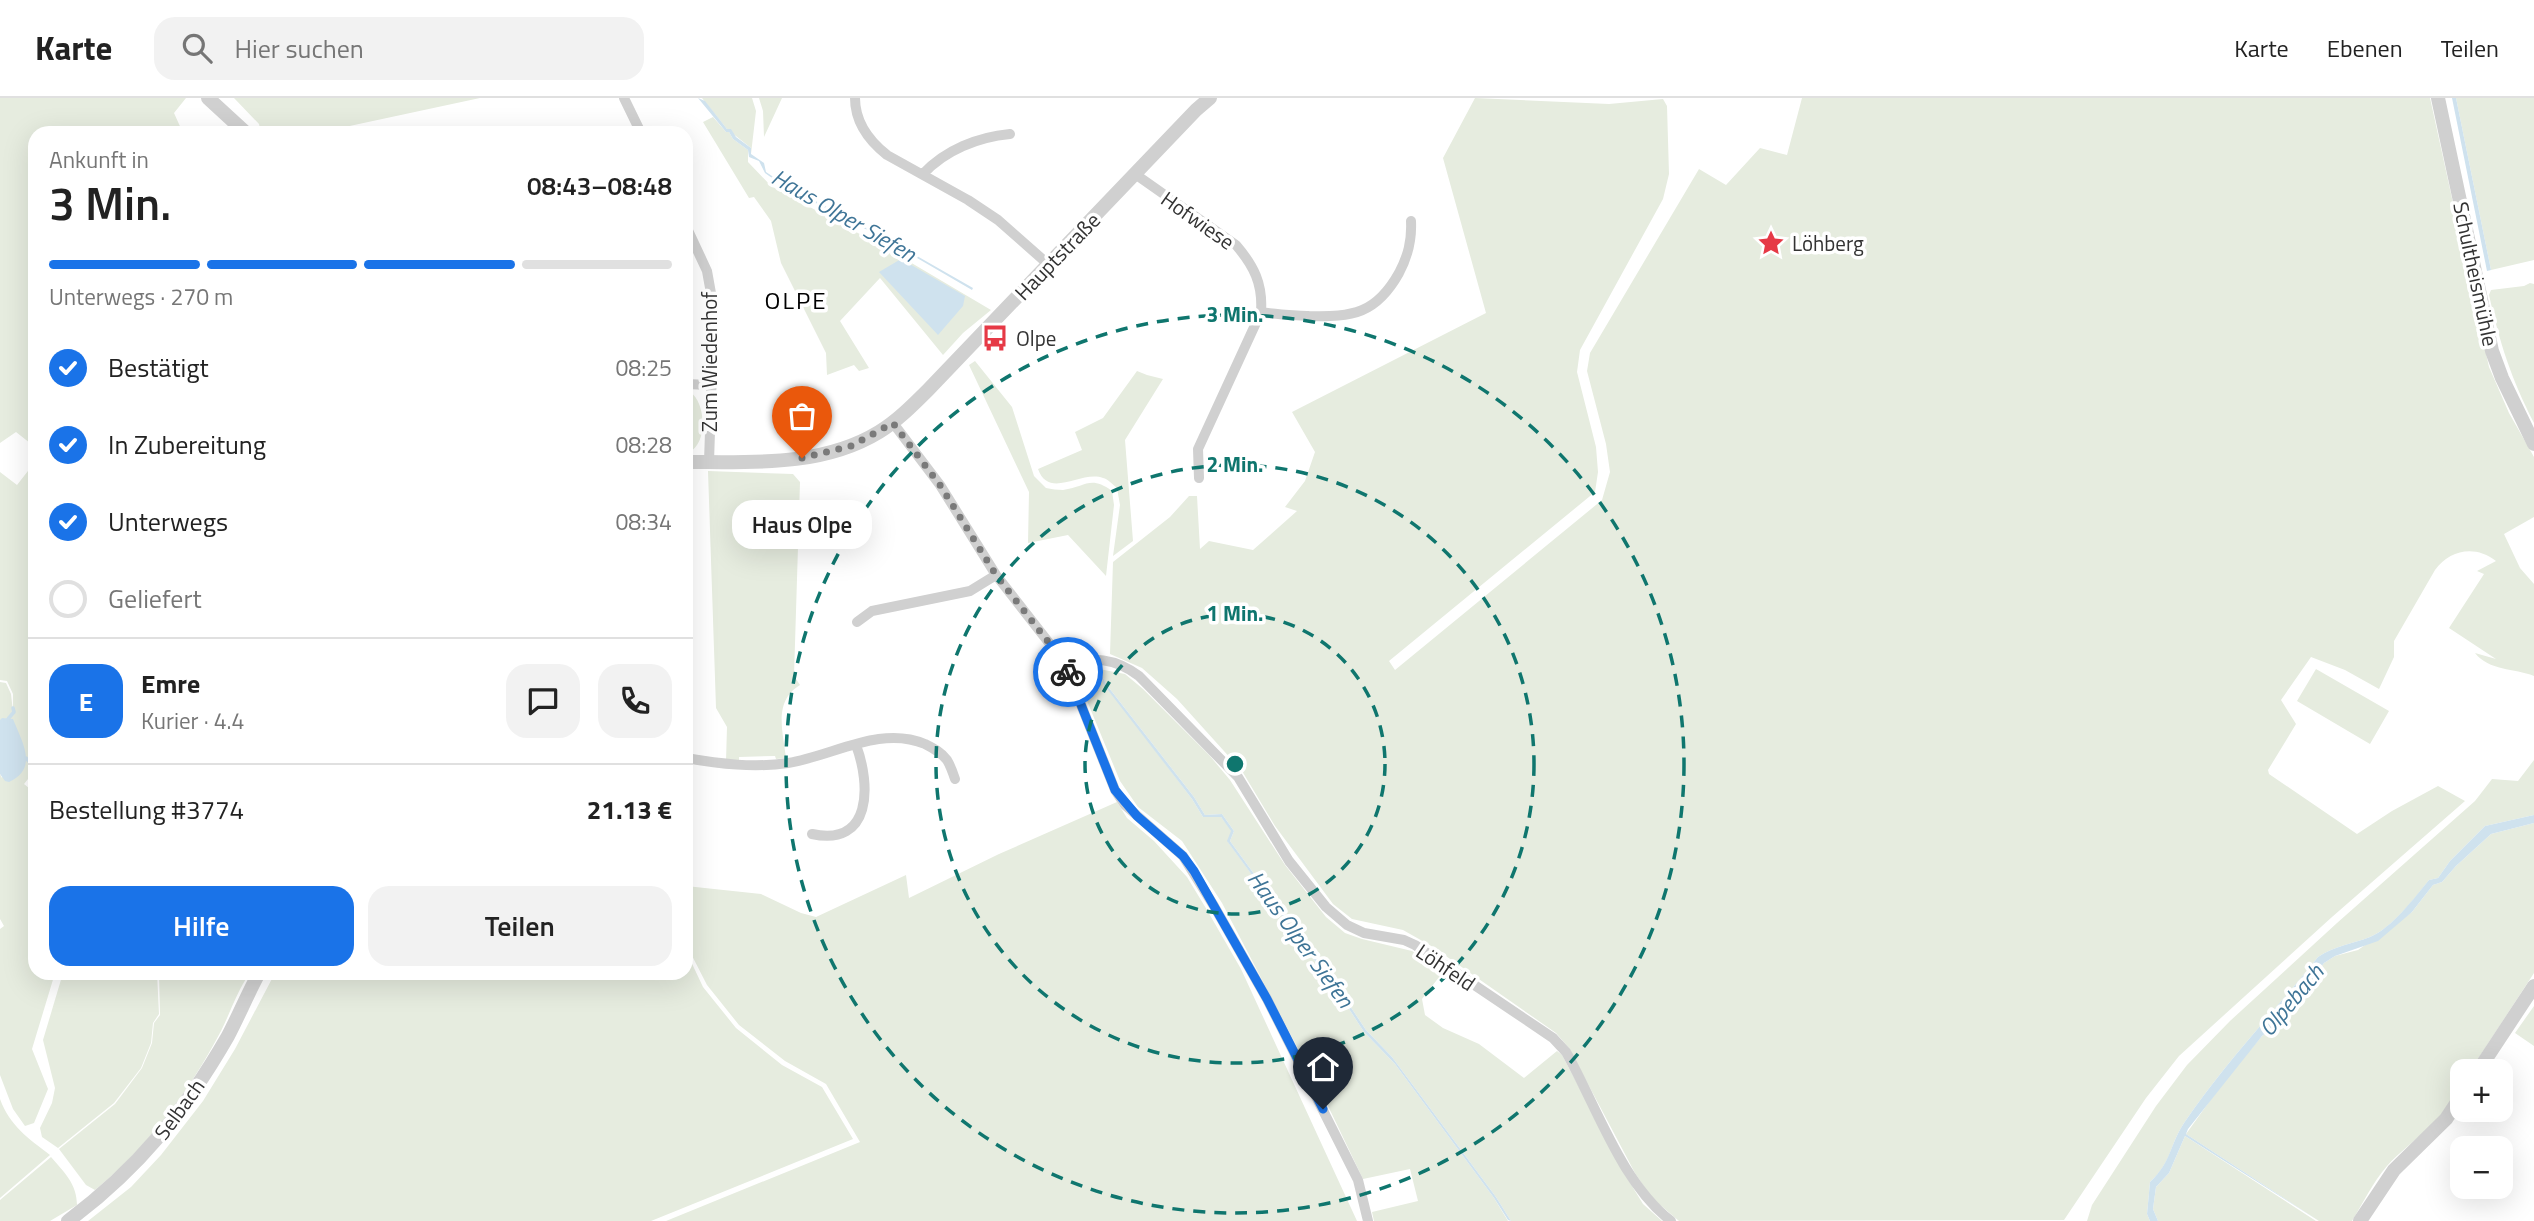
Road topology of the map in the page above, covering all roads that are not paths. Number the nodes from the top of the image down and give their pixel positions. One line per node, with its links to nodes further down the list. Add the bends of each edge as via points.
1 (208, 98): 6 (street)
2 (624, 98): 7 (street)
3 (855, 98): 9 (street, via 860,122 875,145)
4 (1210, 98): 10 (street, Hauptstraße)
5 (2438, 98): 18 (street, Schultheismühle, via 2492,351)
6 (238, 126)
7 (638, 126)
8 (1010, 134): 9 (street, via 994,135 949,152)
9 (923, 174): 13 (street, via 998,220)
10 (1135, 174): 13 (street, Hauptstraße); 14 (street, Hofwiese, via 1236,245 1258,278)
11 (1411, 221): 14 (street, via 1412,240 1405,261 1371,307 1349,316)
12 (693, 241): 16 (street, Zum Wiedenhof, via 707,271 714,310)
13 (1049, 265): 17 (street, Hauptstraße)
14 (1261, 312): 21 (street, via 1198,449)
15 (693, 385): 16 (street)
16 (710, 386): 20 (street, Zum Wiedenhof)
17 (893, 423): 20 (street, Hauptstraße, via 851,446 818,455); 22 (street, via 940,485)
18 (2534, 444)
19 (693, 462): 20 (street, Hauptstraße)
20 (709, 462)
21 (1199, 478)
22 (996, 575): 23 (street, via 970,591 872,611); 24 (street)
23 (857, 622)
24 (1064, 662): 34 (street, via 1115,790 1183,856 1261,989 1358,1180); 35 (street, Löhfeld, via 1108,660 1139,676 1238,778 1289,861 1347,925 1415,945 1553,1038 1566,1052 1646,1199)
25 (856, 745): 26 (street, via 789,763 724,765); 27 (street, via 891,737 914,739 946,759); 28 (street, via 866,781 860,816 840,836)
26 (693, 759)
27 (955, 779)
28 (812, 834)
29 (256, 980): 33 (street, Selbach, via 230,1032 174,1121 122,1179)
30 (2534, 986): 31 (street)
31 (2486, 1059)
32 (2450, 1113): 36 (street, via 2388,1178)
33 (68, 1221)
34 (1368, 1221)
35 (1671, 1221)
36 (2360, 1221)

